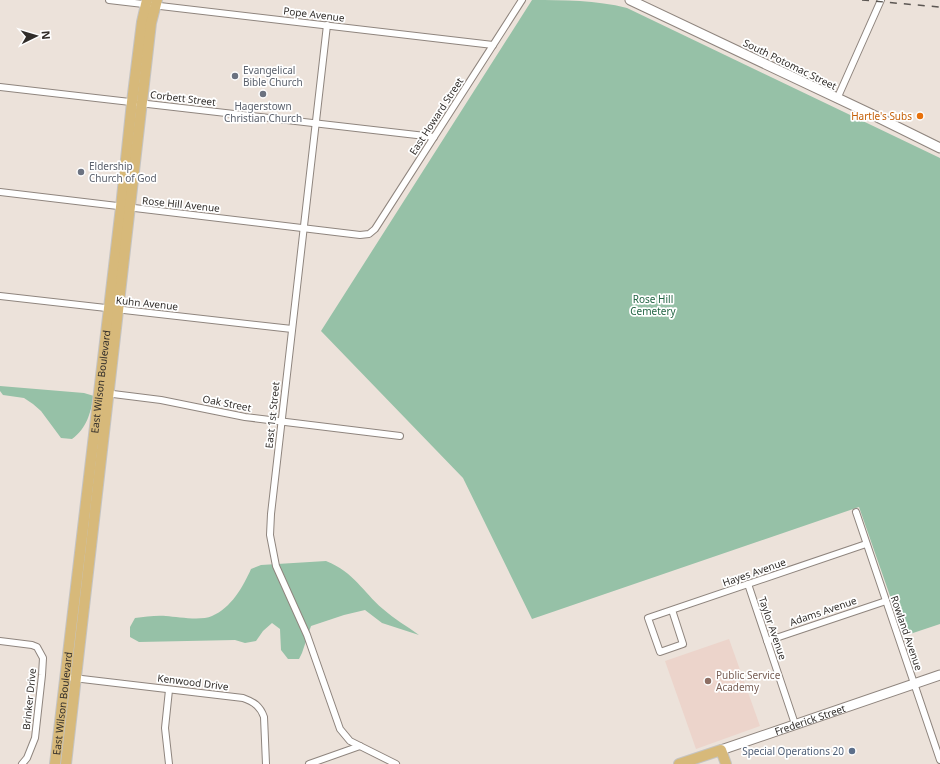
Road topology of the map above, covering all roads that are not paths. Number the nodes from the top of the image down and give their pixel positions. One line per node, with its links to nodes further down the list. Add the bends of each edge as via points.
1 (109, 0): 5 (street, Pope Avenue)
2 (522, 0): 7 (street, East Howard Street)
3 (630, 0): 9 (main road, South Potomac Street)
4 (881, 0): 9 (street)
5 (151, 2): 6 (street, Pope Avenue); 10 (main road, East Wilson Boulevard, via 142,22)
6 (327, 25): 7 (street, Pope Avenue); 11 (street, East 1st Street)
7 (493, 45): 12 (street, East Howard Street)
8 (0, 87): 10 (street, Corbett Street)
9 (837, 99): 13 (main road, South Potomac Street)
10 (137, 102): 11 (street, Corbett Street); 15 (main road, East Wilson Boulevard)
11 (316, 123): 12 (street, Corbett Street); 16 (street, East 1st Street)
12 (434, 137): 17 (street, East Howard Street, via 375,229 369,234)
13 (940, 148)
14 (0, 192): 15 (street, Rose Hill Avenue)
15 (126, 208): 16 (street, Rose Hill Avenue); 19 (main road, East Wilson Boulevard)
16 (304, 228): 17 (street, Rose Hill Avenue); 20 (street, East 1st Street)
17 (360, 235)
18 (0, 296): 19 (street, Kuhn Avenue)
19 (114, 309): 20 (street, Kuhn Avenue); 21 (main road, East Wilson Boulevard); 22 (main road, East Wilson Boulevard)
20 (292, 329): 23 (street, East 1st Street)
21 (98, 392): 22 (street, Oak Street); 33 (main road, East Wilson Boulevard)
22 (109, 393): 23 (street, Oak Street, via 161,400 225,414); 34 (main road, East Wilson Boulevard)
23 (282, 421): 24 (street, Oak Street); 38 (street, East 1st Street, via 271,514 270,535 273,554 280,578 311,647 340,729 350,741)
24 (400, 436)
25 (856, 512): 26 (street, Rowland Avenue)
26 (866, 544): 27 (street, Hayes Avenue); 28 (street, Rowland Avenue)
27 (748, 584): 29 (street, Hayes Avenue); 31 (street, Taylor Avenue)
28 (886, 601): 31 (street, Adams Avenue); 35 (street, Rowland Avenue)
29 (672, 610): 29 (street, Hayes Avenue, via 683,644 660,652 648,618)
30 (0, 641): 41 (street, Brinker Drive, via 32,645 37,648 42,658 34,738 27,758)
31 (767, 641): 37 (street, Taylor Avenue)
32 (940, 675): 35 (main road, Frederick Street)
33 (65, 677): 34 (street, Kenwood Drive); 42 (main road, East Wilson Boulevard)
34 (76, 679): 36 (street, Kenwood Drive); 43 (main road, East Wilson Boulevard)
35 (914, 684): 37 (main road, Frederick Street); 40 (street, Rowland Avenue)
36 (169, 690): 44 (street, via 165,728); 45 (street, Kenwood Drive, via 243,698 258,705 264,717)
37 (795, 724): 39 (main road, Frederick Street)
38 (360, 746): 46 (street); 47 (street, East 1st Street)
39 (721, 750): 48 (main road, Frederick Street); 49 (main road)
40 (940, 760)
41 (22, 764)
42 (55, 764)
43 (66, 764)
44 (169, 764)
45 (266, 764)
46 (309, 764)
47 (396, 764)
48 (679, 764)
49 (726, 764)

